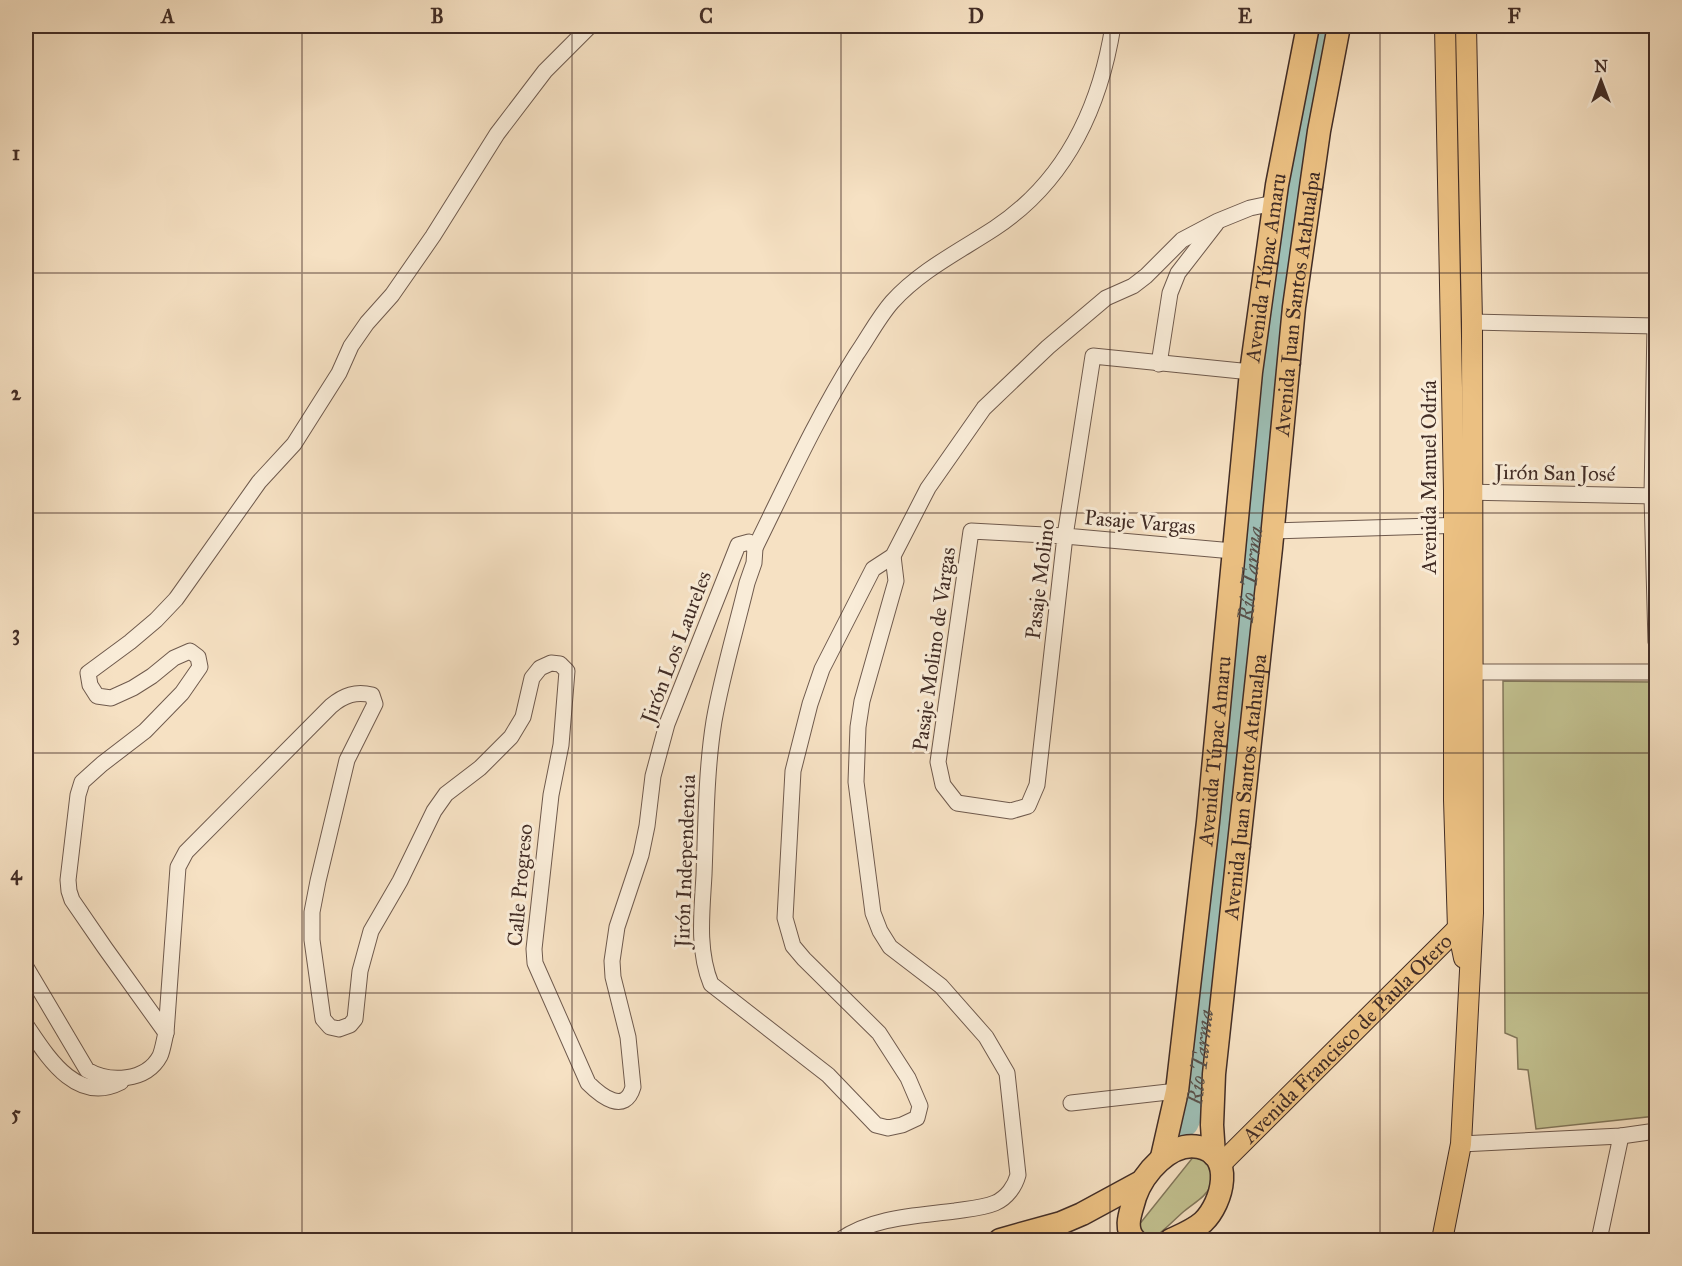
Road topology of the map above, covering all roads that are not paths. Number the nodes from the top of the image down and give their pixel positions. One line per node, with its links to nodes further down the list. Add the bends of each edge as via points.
1 (590, 26): 35 (street, via 545,71 496,134 433,236 351,346 339,373 294,444 259,482 176,599 130,642 88,673 97,696 111,698 152,676 174,658 190,651 198,657 200,667 182,693 145,731 82,782 68,880 72,900)
2 (1113, 26): 22 (street, via 1091,112 1063,162 1035,196 997,227 924,273 892,303 830,397)
3 (1308, 26): 7 (highway, Avenida Túpac Amaru)
4 (1339, 26): 20 (highway, Avenida Juan Santos Atahualpa, via 1319,131 1294,307)
5 (1445, 26): 9 (main road, Avenida Manuel Odría)
6 (1466, 26): 10 (main road, Avenida Manuel Odría)
7 (1274, 203): 8 (street); 15 (highway, Avenida Túpac Amaru)
8 (1218, 221): 14 (street, via 1178,273 1170,293); 24 (street, via 1182,240 1133,286 1106,298 984,408 928,488)
9 (1451, 298): 10 (main road); 13 (main road, Avenida Manuel Odría)
10 (1471, 298): 12 (main road, Avenida Manuel Odría)
11 (1656, 326): 12 (street); 17 (street)
12 (1472, 332): 13 (main road); 16 (main road, Avenida Manuel Odría)
13 (1452, 341): 16 (main road, Avenida Manuel Odría)
14 (1159, 364): 15 (street); 21 (street, Pasaje Molino, via 1093,356)
15 (1251, 372): 23 (highway, Avenida Túpac Amaru)
16 (1463, 492): 17 (street, Jirón San José); 18 (main road, Avenida Manuel Odría)
17 (1654, 496): 25 (street)
18 (1462, 525): 20 (street); 26 (main road, Avenida Manuel Odría); 28 (main road, Avenida Manuel Odría)
19 (971, 531): 21 (street, Pasaje Vargas); 29 (street, Pasaje Molino de Vargas, via 938,762 943,785 957,803 1011,811)
20 (1273, 531): 44 (highway, Avenida Juan Santos Atahualpa, via 1214,1074 1212,1125)
21 (1065, 536): 23 (street, Pasaje Vargas); 29 (street, Pasaje Molino, via 1037,785)
22 (755, 548): 24 (street, Jirón Independencia, via 712,742 702,901 704,964 711,984 828,1075 876,1125 888,1128 917,1118 920,1106 908,1078 879,1033 793,945 785,918 793,771 810,704 822,669 873,569); 38 (street, Jirón Los Laureles, via 749,542 738,545 667,724 653,776 640,855 617,927 613,977 633,1086)
23 (1233, 551): 37 (highway, Avenida Túpac Amaru, via 1208,822)
24 (893, 556): 47 (street, via 896,581 858,727 856,782 873,913 890,947 941,986 986,1037 1007,1073 1018,1175 1015,1184 996,1202 887,1221 863,1227)
25 (1656, 642)
26 (1472, 672): 27 (street); 28 (main road, Avenida Manuel Odría)
27 (1656, 672)
28 (1463, 748): 30 (main road, Avenida Manuel Odría); 31 (main road, Avenida Manuel Odría)
29 (1028, 806)
30 (1473, 913): 31 (main road, Avenida Francisco de Paula Otero); 33 (main road, Avenida Manuel Odría)
31 (1458, 928): 33 (main road, Avenida Manuel Odría); 44 (main road, Avenida Francisco de Paula Otero)
32 (26, 967): 36 (street, via 87,1070 95,1075)
33 (1469, 982): 42 (main road)
34 (26, 1025): 36 (street, via 51,1063 87,1087 108,1086)
35 (166, 1033): 36 (street, via 160,1056 150,1069); 38 (street, Calle Progreso, via 178,867 186,852 331,706 341,698 364,693 372,695 375,704 347,760 312,912 323,1020 330,1028 339,1029 355,1019 360,971 371,931 434,811 446,794 511,737 523,717 532,678 540,668 560,663 567,671 561,745 543,855 535,963 588,1083 600,1096 613,1102)
36 (129, 1078)
37 (1177, 1091): 39 (street); 43 (highway, Avenida Túpac Amaru)
38 (626, 1099)
39 (1071, 1103)
40 (1656, 1131): 41 (street)
41 (1621, 1136): 42 (street); 51 (street)
42 (1461, 1144): 50 (main road)
43 (1162, 1157): 44 (highway, via 1186,1147 1199,1147); 45 (highway)
44 (1217, 1160): 46 (highway, Avenida Juan Santos Atahualpa, via 1222,1192 1214,1209)
45 (1141, 1182): 48 (highway, via 1082,1214); 49 (highway, via 1129,1216 1128,1227)
46 (1186, 1238)
47 (840, 1240)
48 (1000, 1240)
49 (1135, 1240)
50 (1442, 1240)
51 (1599, 1240)

